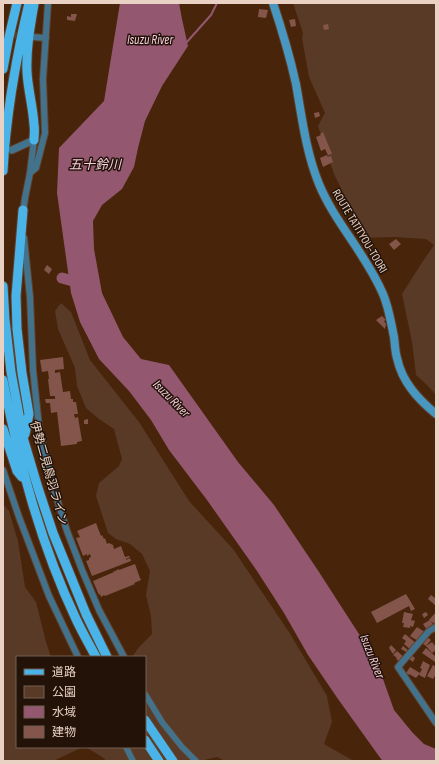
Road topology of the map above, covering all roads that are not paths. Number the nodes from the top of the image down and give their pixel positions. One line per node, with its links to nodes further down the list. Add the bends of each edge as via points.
1 (13, 3): 8 (main road)
2 (17, 3): 10 (main road)
3 (29, 3): 13 (main road, via 8,113)
4 (34, 3): 11 (main road, via 27,72)
5 (48, 3): 9 (street)
6 (273, 3): 18 (main road, ROUTE TATITYOU-TOORI, via 296,84 305,138 319,185 382,292 391,321 397,359 408,386)
7 (33, 37): 9 (street)
8 (3, 38)
9 (46, 38): 14 (street, via 43,79 45,133 36,168)
10 (3, 69)
11 (34, 140): 12 (street); 14 (street)
12 (12, 150)
13 (3, 171)
14 (30, 173): 15 (street)
15 (23, 210): 20 (main road, via 16,296 17,329 29,414); 27 (street, via 33,370 39,427 50,480 82,570 99,610)
16 (3, 286): 20 (main road, 伊勢二見鳥羽ライン, via 12,372)
17 (3, 380): 22 (main road, 伊勢二見鳥羽ライン)
18 (436, 414)
19 (3, 429): 22 (main road, via 17,471)
20 (24, 441): 26 (main road, 伊勢二見鳥羽ライン, via 56,540 86,614)
21 (3, 470): 24 (street, via 49,596)
22 (26, 482): 25 (main road, 伊勢二見鳥羽ライン, via 58,578)
23 (436, 627): 30 (street, via 429,631 398,667)
24 (78, 656)
25 (95, 656)
26 (107, 656)
27 (123, 656)
28 (146, 696): 36 (street, via 162,722)
29 (146, 721): 35 (main road)
30 (436, 723)
31 (146, 742): 34 (main road)
32 (126, 748): 33 (street)
33 (133, 761)
34 (159, 761)
35 (173, 761)
36 (196, 761)

